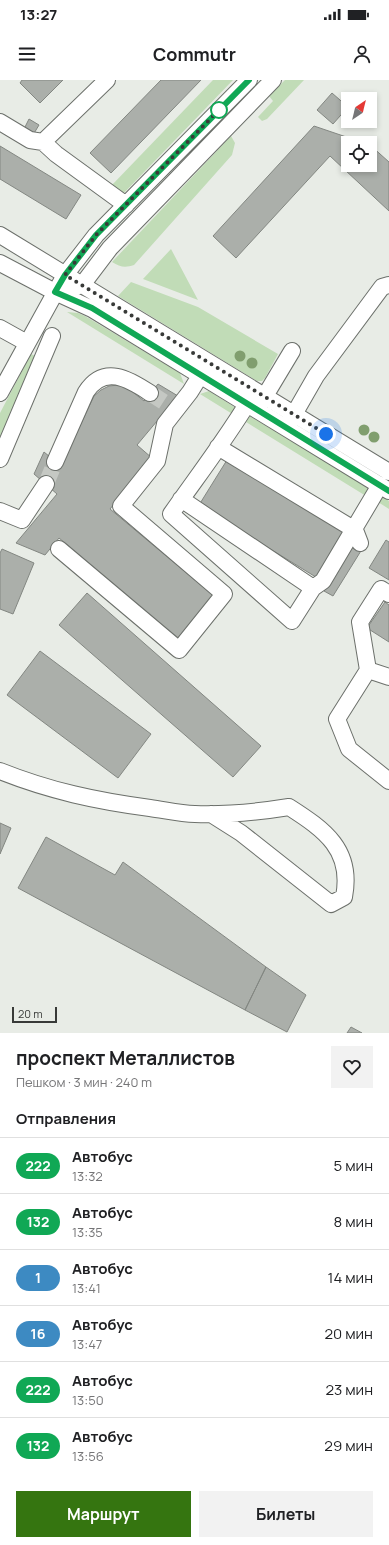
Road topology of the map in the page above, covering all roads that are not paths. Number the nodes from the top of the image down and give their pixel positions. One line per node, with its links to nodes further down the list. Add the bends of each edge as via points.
1 (107, 80): 5 (street)
2 (249, 80): 6 (street)
3 (272, 80): 10 (street, via 110,248)
4 (0, 122): 5 (street, via 30,140)
5 (43, 142): 6 (street)
6 (126, 205): 9 (street, via 96,235)
7 (0, 235): 9 (street)
8 (0, 263): 12 (street)
9 (65, 275): 10 (street); 12 (street)
10 (82, 285): 12 (street); 20 (street)
11 (389, 285): 21 (street, via 382,287 316,376)
12 (55, 292): 15 (street); 17 (street, via 92,308)
13 (0, 328): 15 (street)
14 (52, 336): 23 (street)
15 (27, 343): 18 (street)
16 (292, 351): 20 (street)
17 (200, 376): 20 (street); 30 (street, via 173,408 165,424 157,461 122,506 224,594 179,650)
18 (0, 393)
19 (150, 393): 24 (street, via 124,379 98,379 86,392)
20 (256, 401): 21 (street); 22 (street)
21 (290, 422): 25 (street)
22 (218, 447): 27 (street); 29 (street)
23 (0, 459)
24 (55, 462)
25 (386, 483): 29 (street)
26 (46, 484): 28 (street, via 22,520)
27 (181, 499): 31 (street); 31 (street, via 171,514 292,621)
28 (0, 511)
29 (357, 537): 31 (street, via 323,581)
30 (59, 549)
31 (313, 588)
32 (389, 594): 33 (street, via 381,589 360,622)
33 (368, 670): 34 (street); 36 (street, via 337,719 349,749)
34 (389, 677)
35 (0, 771): 37 (street, via 36,785 105,802)
36 (389, 781)
37 (211, 814): 37 (street, via 241,833 331,904 344,897 348,880 340,850 320,826 289,807 250,813)

